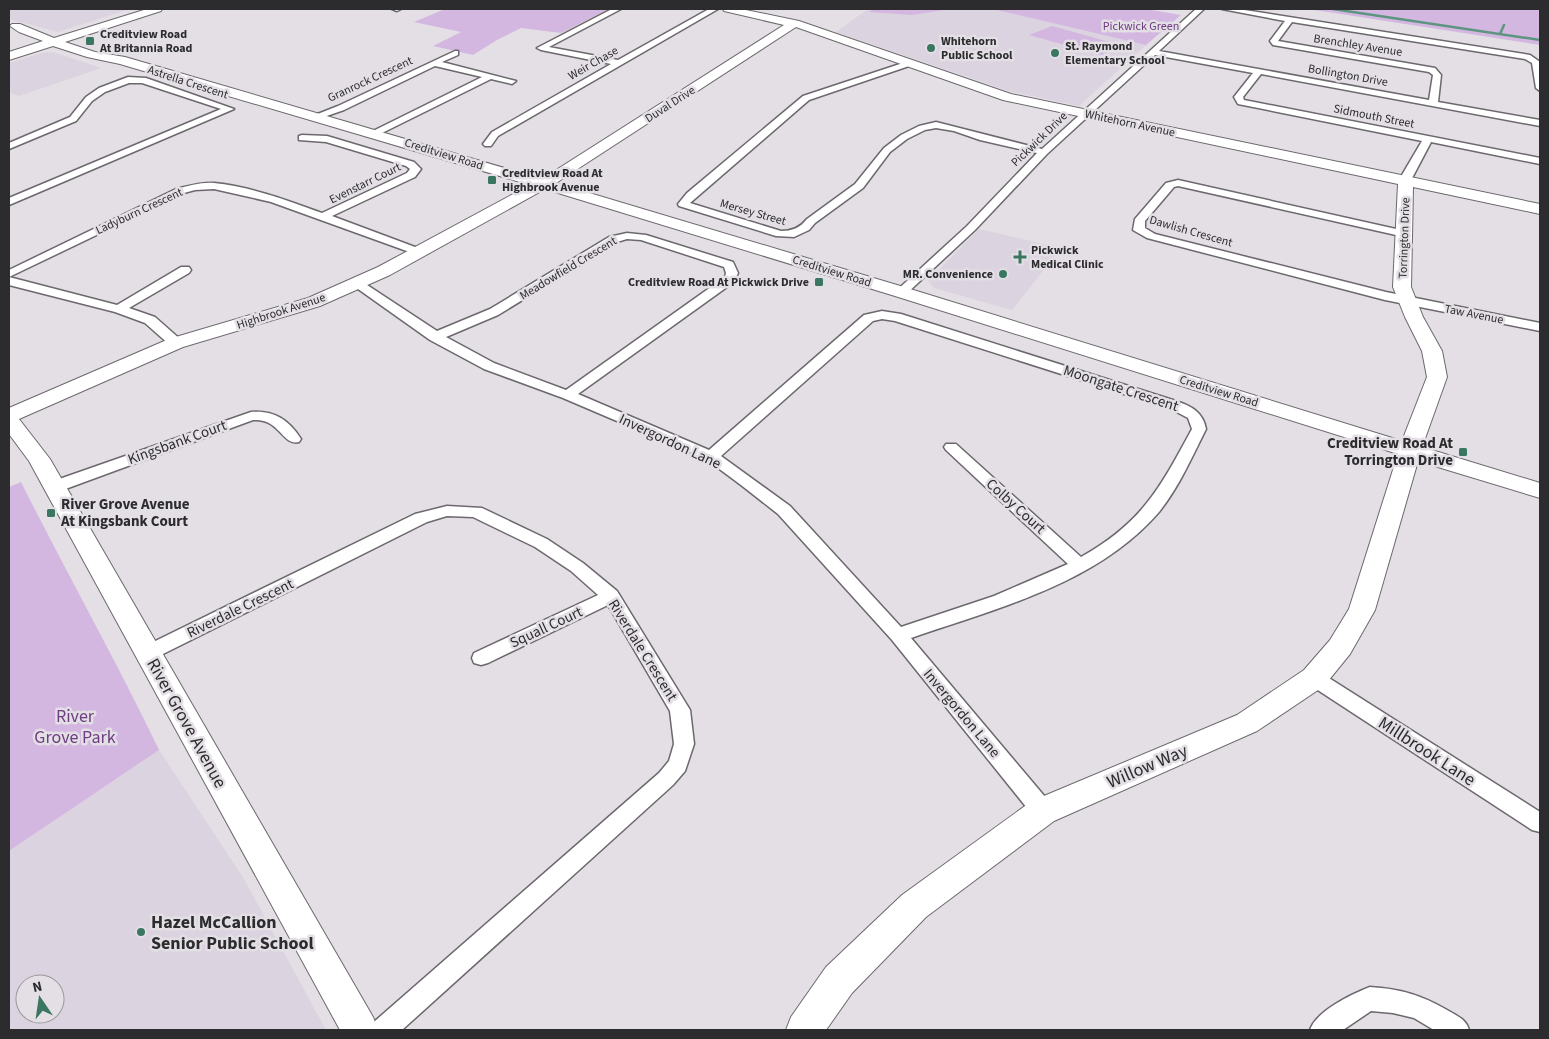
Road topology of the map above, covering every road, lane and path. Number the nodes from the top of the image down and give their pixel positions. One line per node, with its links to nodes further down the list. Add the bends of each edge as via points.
1 (136, 9): 12 (street)
2 (157, 9): 11 (street)
3 (616, 9): 19 (street, via 541,48)
4 (714, 9): 19 (street, Weir Chase)
5 (728, 9): 9 (street, Whitehorn Avenue)
6 (1200, 9): 15 (street, Pickwick Drive)
7 (1226, 9): 8 (street)
8 (1290, 19): 24 (street, via 1527,57 1536,62); 25 (street, Brenchley Avenue, via 1274,41 1276,43 1432,70 1437,74)
9 (795, 23): 20 (street, Whitehorn Avenue); 37 (street, Duval Drive)
10 (16, 27): 12 (street, Creditview Road); 14 (street, via 24,41)
11 (99, 27): 12 (street); 13 (street, via 86,36 92,42)
12 (55, 38): 13 (street, Creditview Road); 14 (street); 17 (street, Creditview Road, via 107,59)
13 (91, 46): 17 (street, Creditview Road, via 121,56)
14 (10, 51)
15 (1152, 52): 21 (street, Bollington Drive); 26 (street, Pickwick Drive)
16 (456, 54): 18 (street, Granrock Crescent)
17 (121, 60): 27 (street, Creditview Road)
18 (436, 63): 22 (street, Granrock Crescent); 27 (street, Granrock Crescent)
19 (618, 63): 32 (street, Weir Chase, via 495,134)
20 (909, 63): 26 (street, Whitehorn Avenue, via 1008,97); 34 (street, Mersey Street, via 806,98 683,204 789,235 806,229 811,221 859,186 888,150 922,128 936,124)
21 (1258, 72): 25 (street, Bollington Drive); 31 (street, Sidmouth Street, via 1238,97 1240,102)
22 (490, 76): 23 (street, Granrock Crescent); 29 (street)
23 (512, 81)
24 (1540, 88)
25 (1433, 103): 28 (street, Bollington Drive)
26 (1085, 113): 34 (street, Pickwick Drive); 36 (street, Whitehorn Avenue)
27 (315, 118): 29 (street, Creditview Road)
28 (1540, 123)
29 (376, 133): 37 (street, Creditview Road)
30 (302, 138): 40 (street, Evenstarr Court, via 327,139 410,164 416,169 411,175)
31 (1428, 139): 35 (street, Sidmouth Street); 36 (street, Torrington Drive)
32 (488, 144)
33 (9, 146): 38 (street, Astrella Crescent, via 73,120 93,94 133,79 229,109)
34 (1044, 152): 47 (street, Pickwick Drive, via 971,228)
35 (1540, 161)
36 (1406, 180): 39 (street, Whitehorn Avenue); 41 (street, Torrington Drive)
37 (544, 184): 42 (street, Highbrook Avenue); 47 (street, Creditview Road)
38 (9, 202)
39 (1540, 209)
40 (324, 216): 42 (street, Ladyburn Crescent); 44 (street, Ladyburn Crescent, via 274,199 214,186 195,186)
41 (1405, 234): 48 (street, Torrington Drive, via 1402,287); 48 (street, Dawlish Crescent, via 1178,184 1170,185 1139,221 1139,230 1151,236)
42 (419, 252): 46 (street, Highbrook Avenue)
43 (184, 270): 49 (street)
44 (9, 274)
45 (9, 281): 49 (street)
46 (357, 284): 51 (street, Invergordon Lane); 52 (street, Highbrook Avenue, via 314,302)
47 (901, 292): 58 (street, Creditview Road)
48 (1408, 301): 50 (street, Taw Avenue); 58 (street, Torrington Drive, via 1432,351 1437,377)
49 (119, 309): 52 (street, via 150,320)
50 (1540, 327)
51 (436, 336): 53 (street, Invergordon Lane, via 452,348 489,366); 53 (street, Meadowfield Crescent, via 494,312 620,237 642,237 729,265 730,279)
52 (176, 343): 54 (street, Highbrook Avenue)
53 (568, 395): 59 (street, Invergordon Lane)
54 (9, 416)
55 (9, 420): 60 (street, River Grove Avenue, via 39,459)
56 (294, 439): 60 (street, Kingsbank Court, via 284,425 270,416 251,416)
57 (951, 447): 62 (street, Colby Court)
58 (1411, 451): 61 (street, Creditview Road); 67 (street, Willow Way, via 1362,610 1340,646)
59 (711, 456): 62 (street, Moongate Crescent, via 869,318 882,315 897,317 1161,401 1194,415 1199,429 1154,507 1121,541); 64 (street, Invergordon Lane, via 784,510)
60 (54, 487): 65 (street, River Grove Avenue)
61 (1540, 491)
62 (1080, 566): 64 (street, Moongate Crescent, via 1036,587)
63 (611, 596): 65 (street, Riverdale Crescent, via 541,543 476,512 447,511 421,518); 66 (street, Squall Court); 71 (street, Riverdale Crescent, via 680,710 684,744 678,765)
64 (898, 635): 68 (street, Invergordon Lane)
65 (148, 654): 70 (street, River Grove Avenue)
66 (481, 658)
67 (1314, 678): 68 (street, Willow Way, via 1247,723); 69 (street, Millbrook Lane)
68 (1043, 810): 72 (street, Willow Way, via 914,906 839,980)
69 (1540, 823)
70 (360, 1030)
71 (384, 1030)
72 (804, 1030)
73 (1322, 1030): 74 (street, via 1370,999 1418,1007)
74 (1456, 1030)

